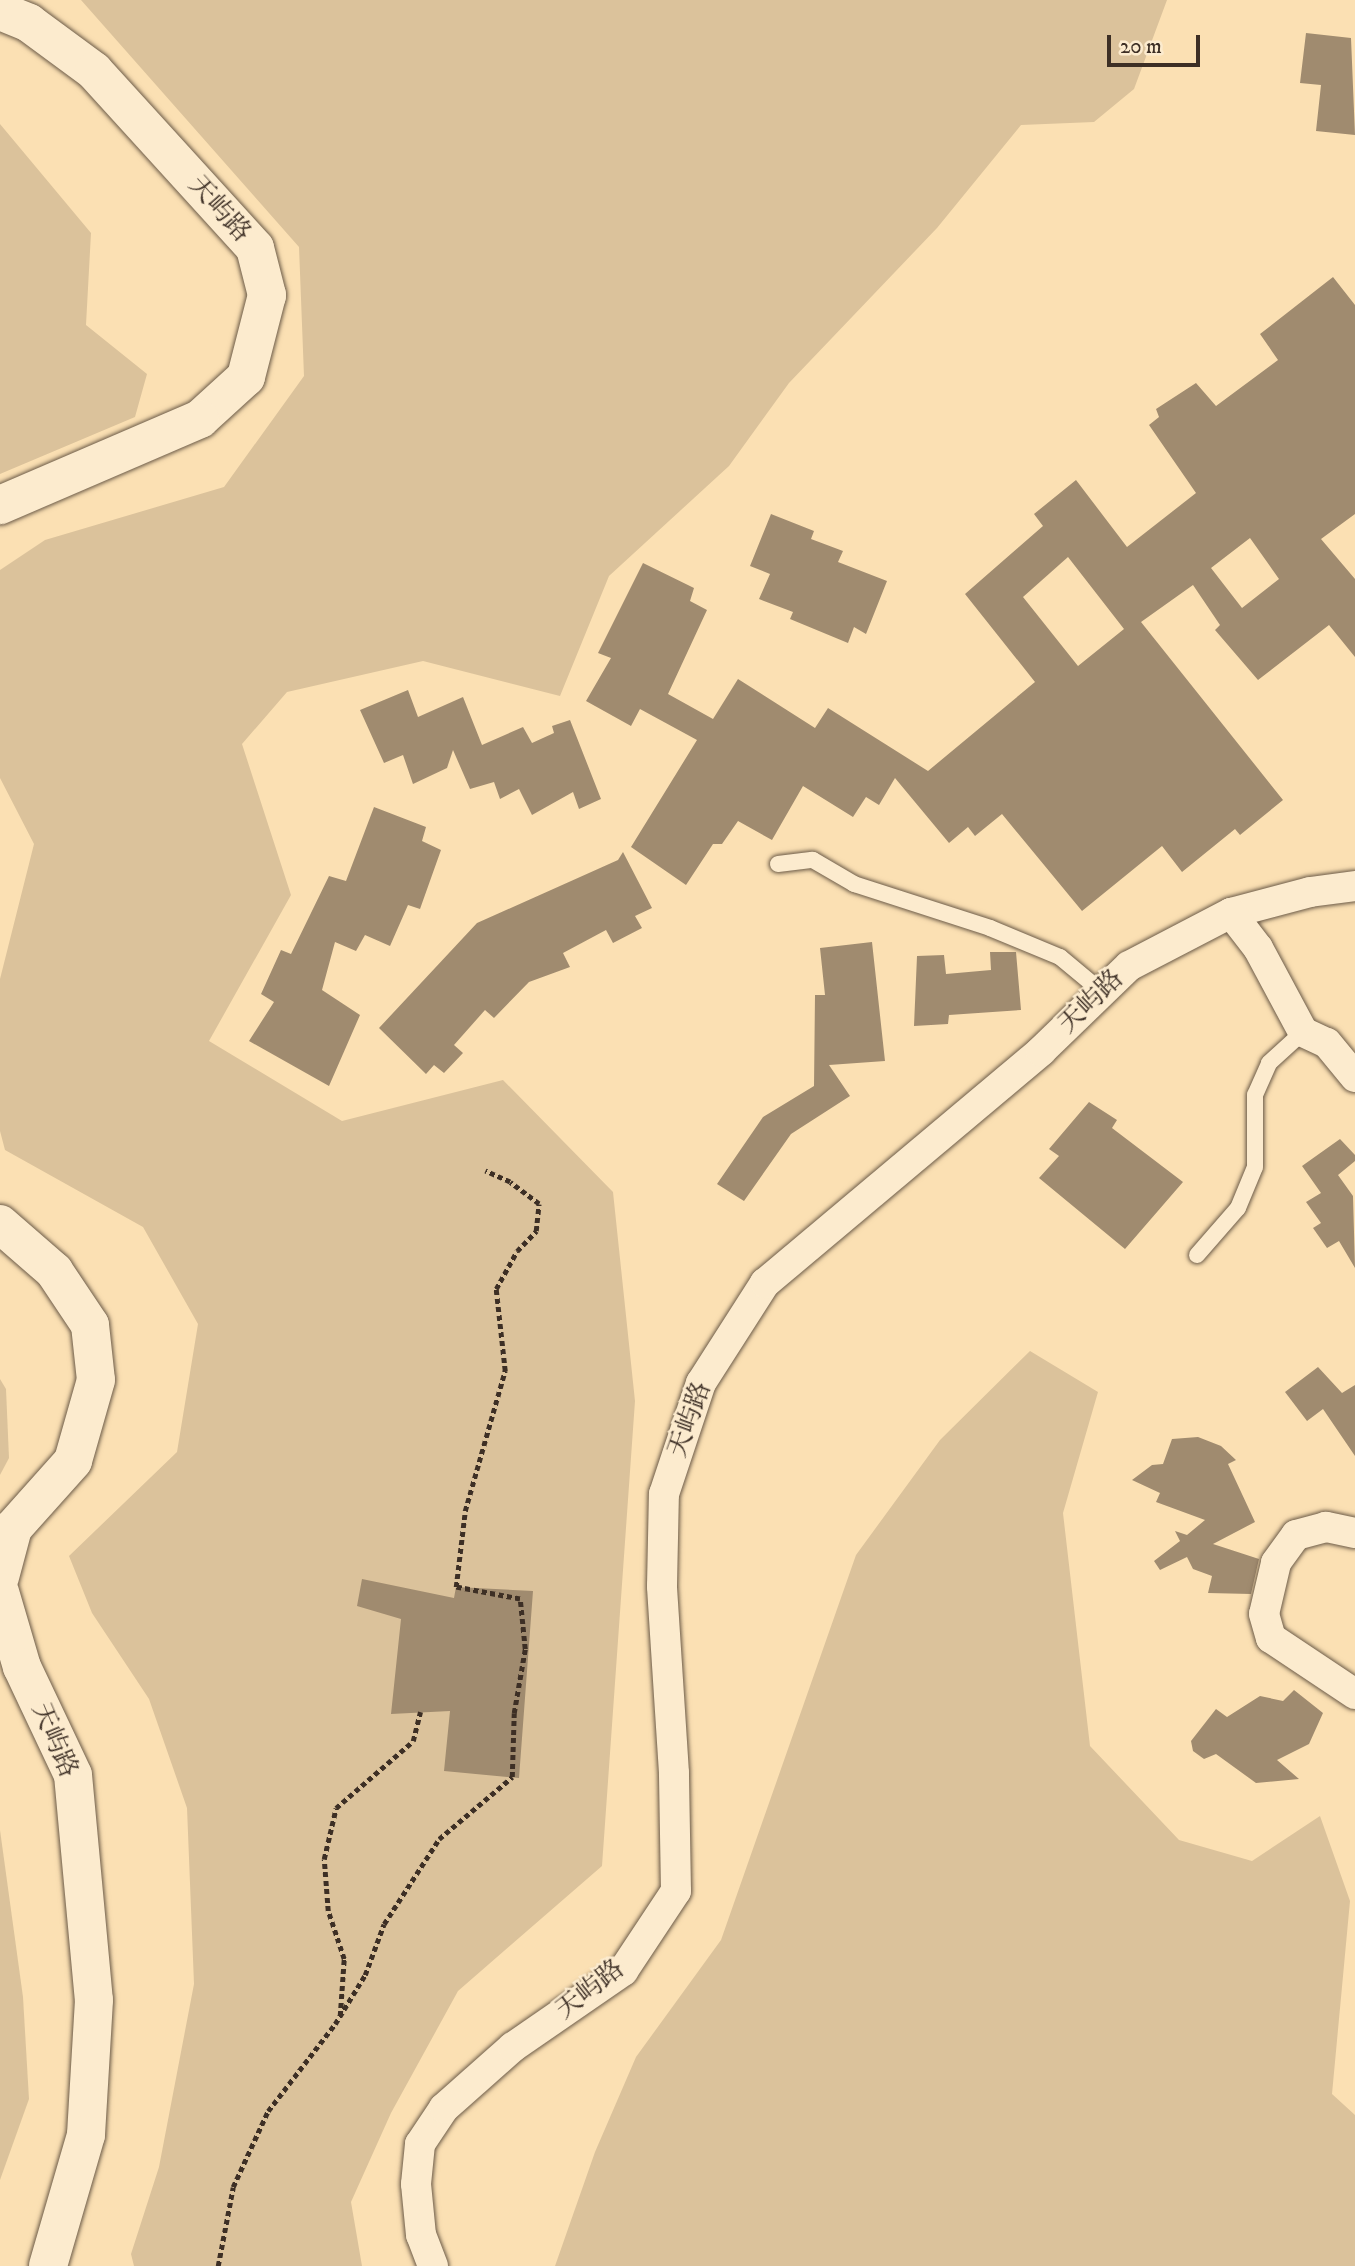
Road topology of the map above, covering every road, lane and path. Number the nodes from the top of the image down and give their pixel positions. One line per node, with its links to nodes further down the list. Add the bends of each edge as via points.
1 (0, 11): 2 (street, 天屿路, via 29,23 94,71 255,248 267,295 246,377 200,419)
2 (0, 505)
3 (778, 864): 6 (lane, via 813,860 854,884 990,928 1060,957)
4 (1355, 886): 5 (street, 天屿路, via 1310,892)
5 (1231, 913): 6 (street, 天屿路, via 1129,966); 7 (street, via 1258,948)
6 (1102, 992): 20 (street, 天屿路, via 1041,1051 765,1283 701,1382 664,1494 662,1586 676,1891 623,1971 513,2047 444,2108 420,2144 416,2184 421,2235)
7 (1303, 1032): 8 (street, via 1326,1044); 11 (lane, via 1269,1063 1255,1095 1255,1167 1238,1208)
8 (1355, 1077)
9 (485, 1171): 17 (path, via 540,1204 536,1231 517,1251 496,1289 505,1371 465,1511 456,1587 520,1599 525,1649 514,1713 512,1777 433,1848 384,1924 365,1975)
10 (0, 1224): 13 (street, via 54,1271 90,1325 96,1380 73,1461 13,1528)
11 (1198, 1255)
12 (1355, 1533): 15 (street, via 1325,1527 1296,1535 1276,1563 1264,1614 1271,1638)
13 (0, 1577)
14 (0, 1592): 18 (street, 天屿路, via 22,1667 73,1775 94,2000 86,2135)
15 (1355, 1694)
16 (420, 1712): 17 (path, via 413,1741 336,1808 324,1859 328,1911 344,1959)
17 (340, 2017): 19 (path, via 268,2111 233,2187)
18 (48, 2266)
19 (218, 2266)
20 (433, 2266)

